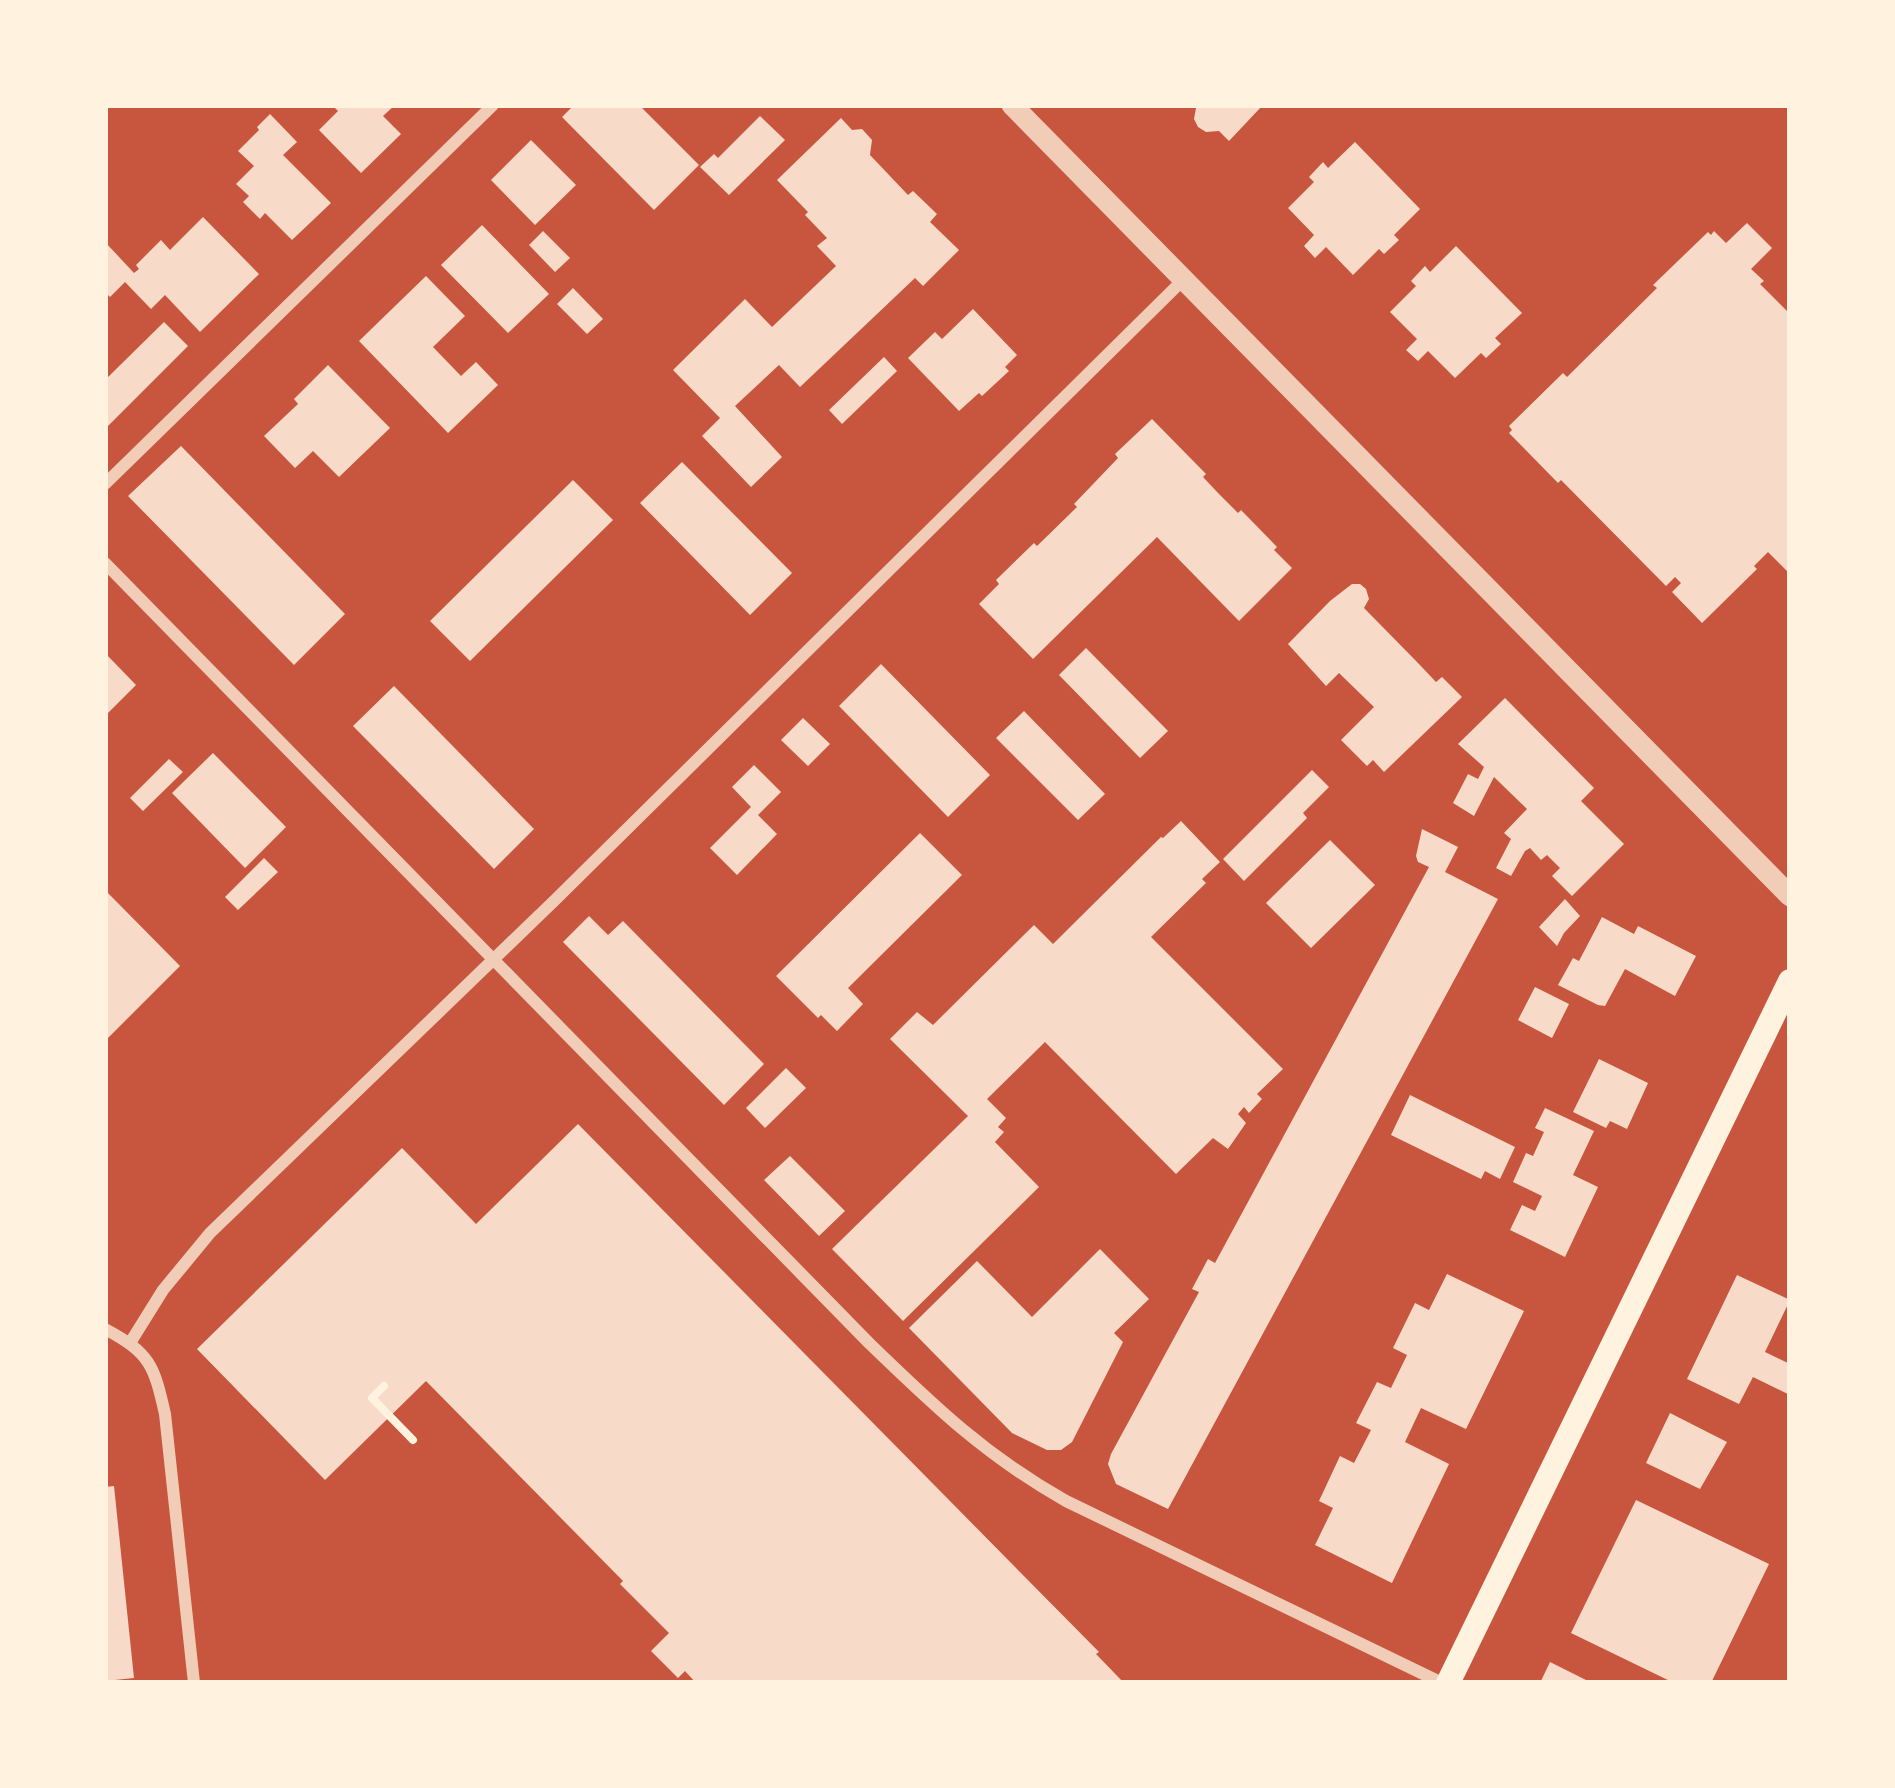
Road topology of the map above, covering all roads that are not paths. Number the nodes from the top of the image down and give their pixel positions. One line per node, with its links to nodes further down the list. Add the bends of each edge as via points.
1 (493, 105): 4 (street)
2 (1012, 105): 3 (street)
3 (1184, 279): 6 (street); 7 (street)
4 (105, 484)
5 (105, 563): 7 (street)
6 (1790, 896)
7 (494, 960): 10 (street, via 210,1233); 12 (street, via 869,1343 994,1457 1066,1502)
8 (1790, 981): 12 (main road)
9 (105, 1329): 10 (street)
10 (130, 1343): 11 (street, via 153,1370 165,1414)
11 (194, 1683)
12 (1445, 1683)

